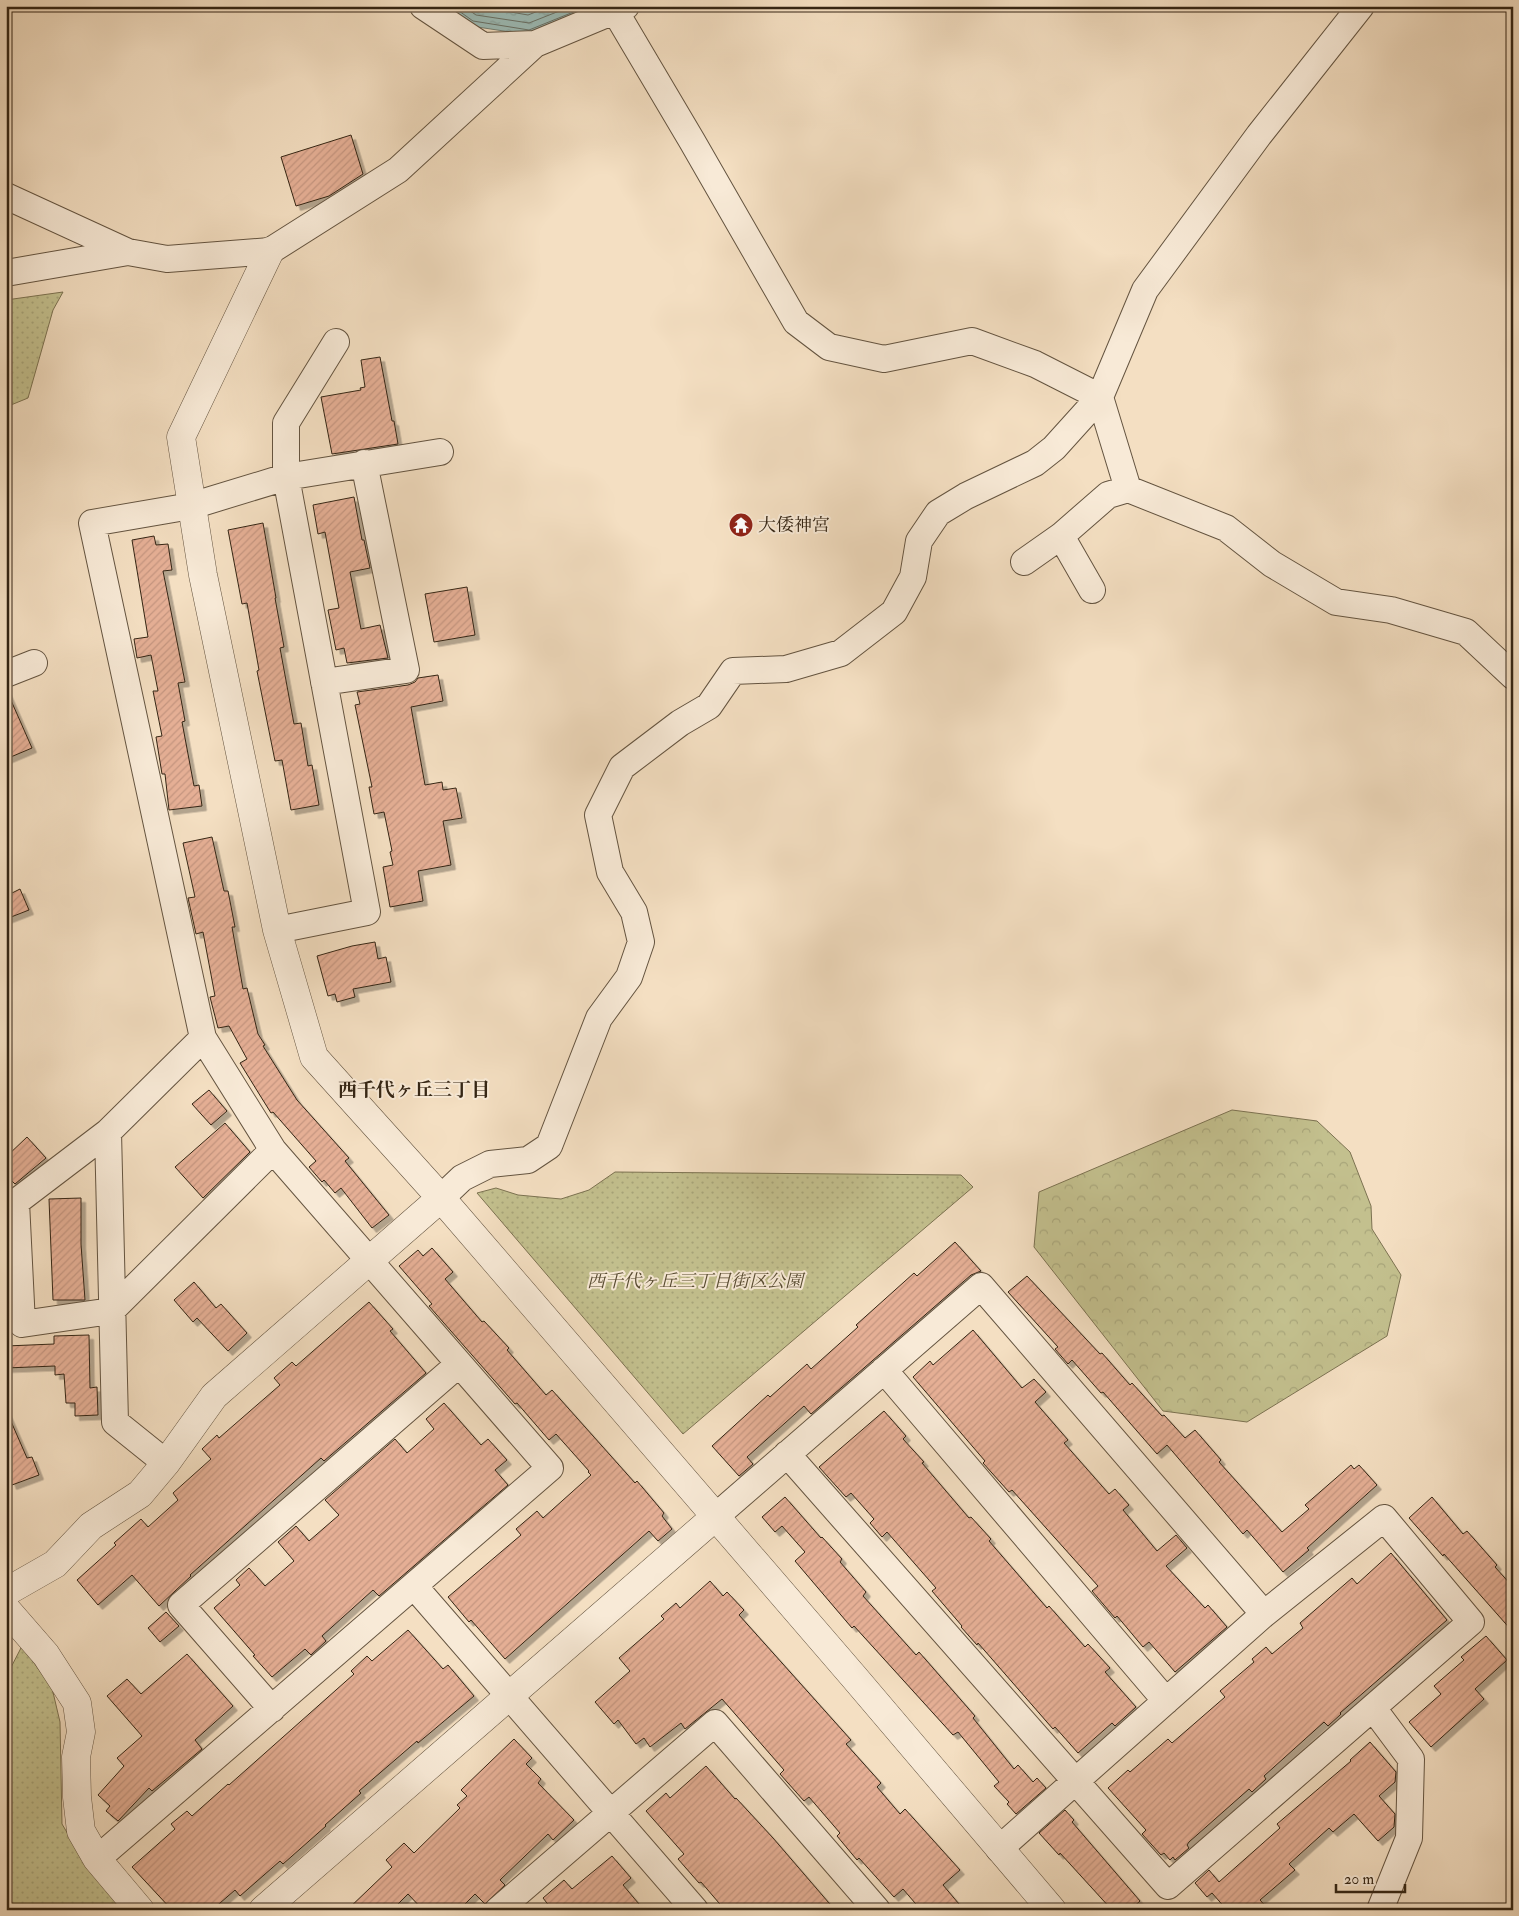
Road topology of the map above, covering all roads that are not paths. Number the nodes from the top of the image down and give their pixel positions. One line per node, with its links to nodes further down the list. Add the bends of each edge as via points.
1 (424, 6): 4 (street, via 483,46)
2 (1361, 6): 10 (street, via 1259,135 1145,290)
3 (621, 9): 4 (street); 10 (street, via 796,322 829,347 884,359 972,341 1035,364)
4 (535, 44): 6 (street, via 398,170)
5 (6, 196): 7 (street)
6 (270, 251): 7 (street, via 167,258); 15 (street, via 181,437)
7 (128, 252): 8 (street)
8 (6, 273)
9 (336, 342): 13 (street, via 286,423)
10 (1100, 397): 14 (street); 27 (street, via 1054,448 1034,463 938,513 919,541 913,577 894,612 841,653 786,668 733,671 709,706 680,723 622,767 598,815 610,872 634,912 641,942 629,977 599,1018 549,1146 528,1160 483,1167 462,1178)
11 (440, 452): 12 (street)
12 (364, 463): 13 (street); 22 (street, via 406,670)
13 (286, 477): 15 (street); 22 (street)
14 (1128, 489): 16 (street, via 1108,495); 21 (street, via 1226,528 1272,564 1336,602 1391,610 1466,632)
15 (191, 506): 23 (street); 24 (street, via 92,523)
16 (1061, 536): 17 (street); 18 (street)
17 (1024, 562)
18 (1092, 590)
19 (34, 662): 20 (street)
20 (6, 674)
21 (1513, 676)
22 (324, 682): 23 (street, via 367,912)
23 (277, 930): 27 (street, via 314,1057)
24 (203, 1038): 25 (street); 26 (street)
25 (108, 1132): 29 (street); 29 (street, via 16,1202 22,1324)
26 (273, 1150): 28 (street); 29 (street)
27 (440, 1198): 28 (street); 34 (street)
28 (371, 1261): 30 (street); 33 (street, via 214,1396)
29 (111, 1311): 33 (street, via 115,1422)
30 (459, 1364): 35 (street, via 550,1468); 42 (street, via 181,1605)
31 (884, 1370): 32 (street); 38 (street, via 981,1286); 40 (street)
32 (787, 1454): 34 (street); 43 (street)
33 (166, 1463): 36 (street, via 140,1494 91,1526 55,1564)
34 (715, 1517): 39 (street); 45 (street)
35 (414, 1586): 39 (street); 42 (street)
36 (6, 1592)
37 (6, 1608): 46 (street, via 46,1655 77,1703 81,1732 76,1756 81,1831)
38 (1264, 1614): 40 (street); 41 (street, via 1384,1518 1470,1622)
39 (510, 1696): 44 (street); 49 (street)
40 (1166, 1701): 43 (street)
41 (1372, 1708): 43 (street, via 1168,1886); 53 (street, via 1411,1759 1409,1838)
42 (272, 1709): 46 (street)
43 (1075, 1781): 45 (street)
44 (610, 1812): 47 (street); 50 (street); 51 (street, via 715,1723)
45 (999, 1849): 52 (street)
46 (97, 1859): 48 (street)
47 (506, 1907)
48 (140, 1910)
49 (263, 1910)
50 (695, 1910)
51 (877, 1910)
52 (1052, 1910)
53 (1380, 1910)

